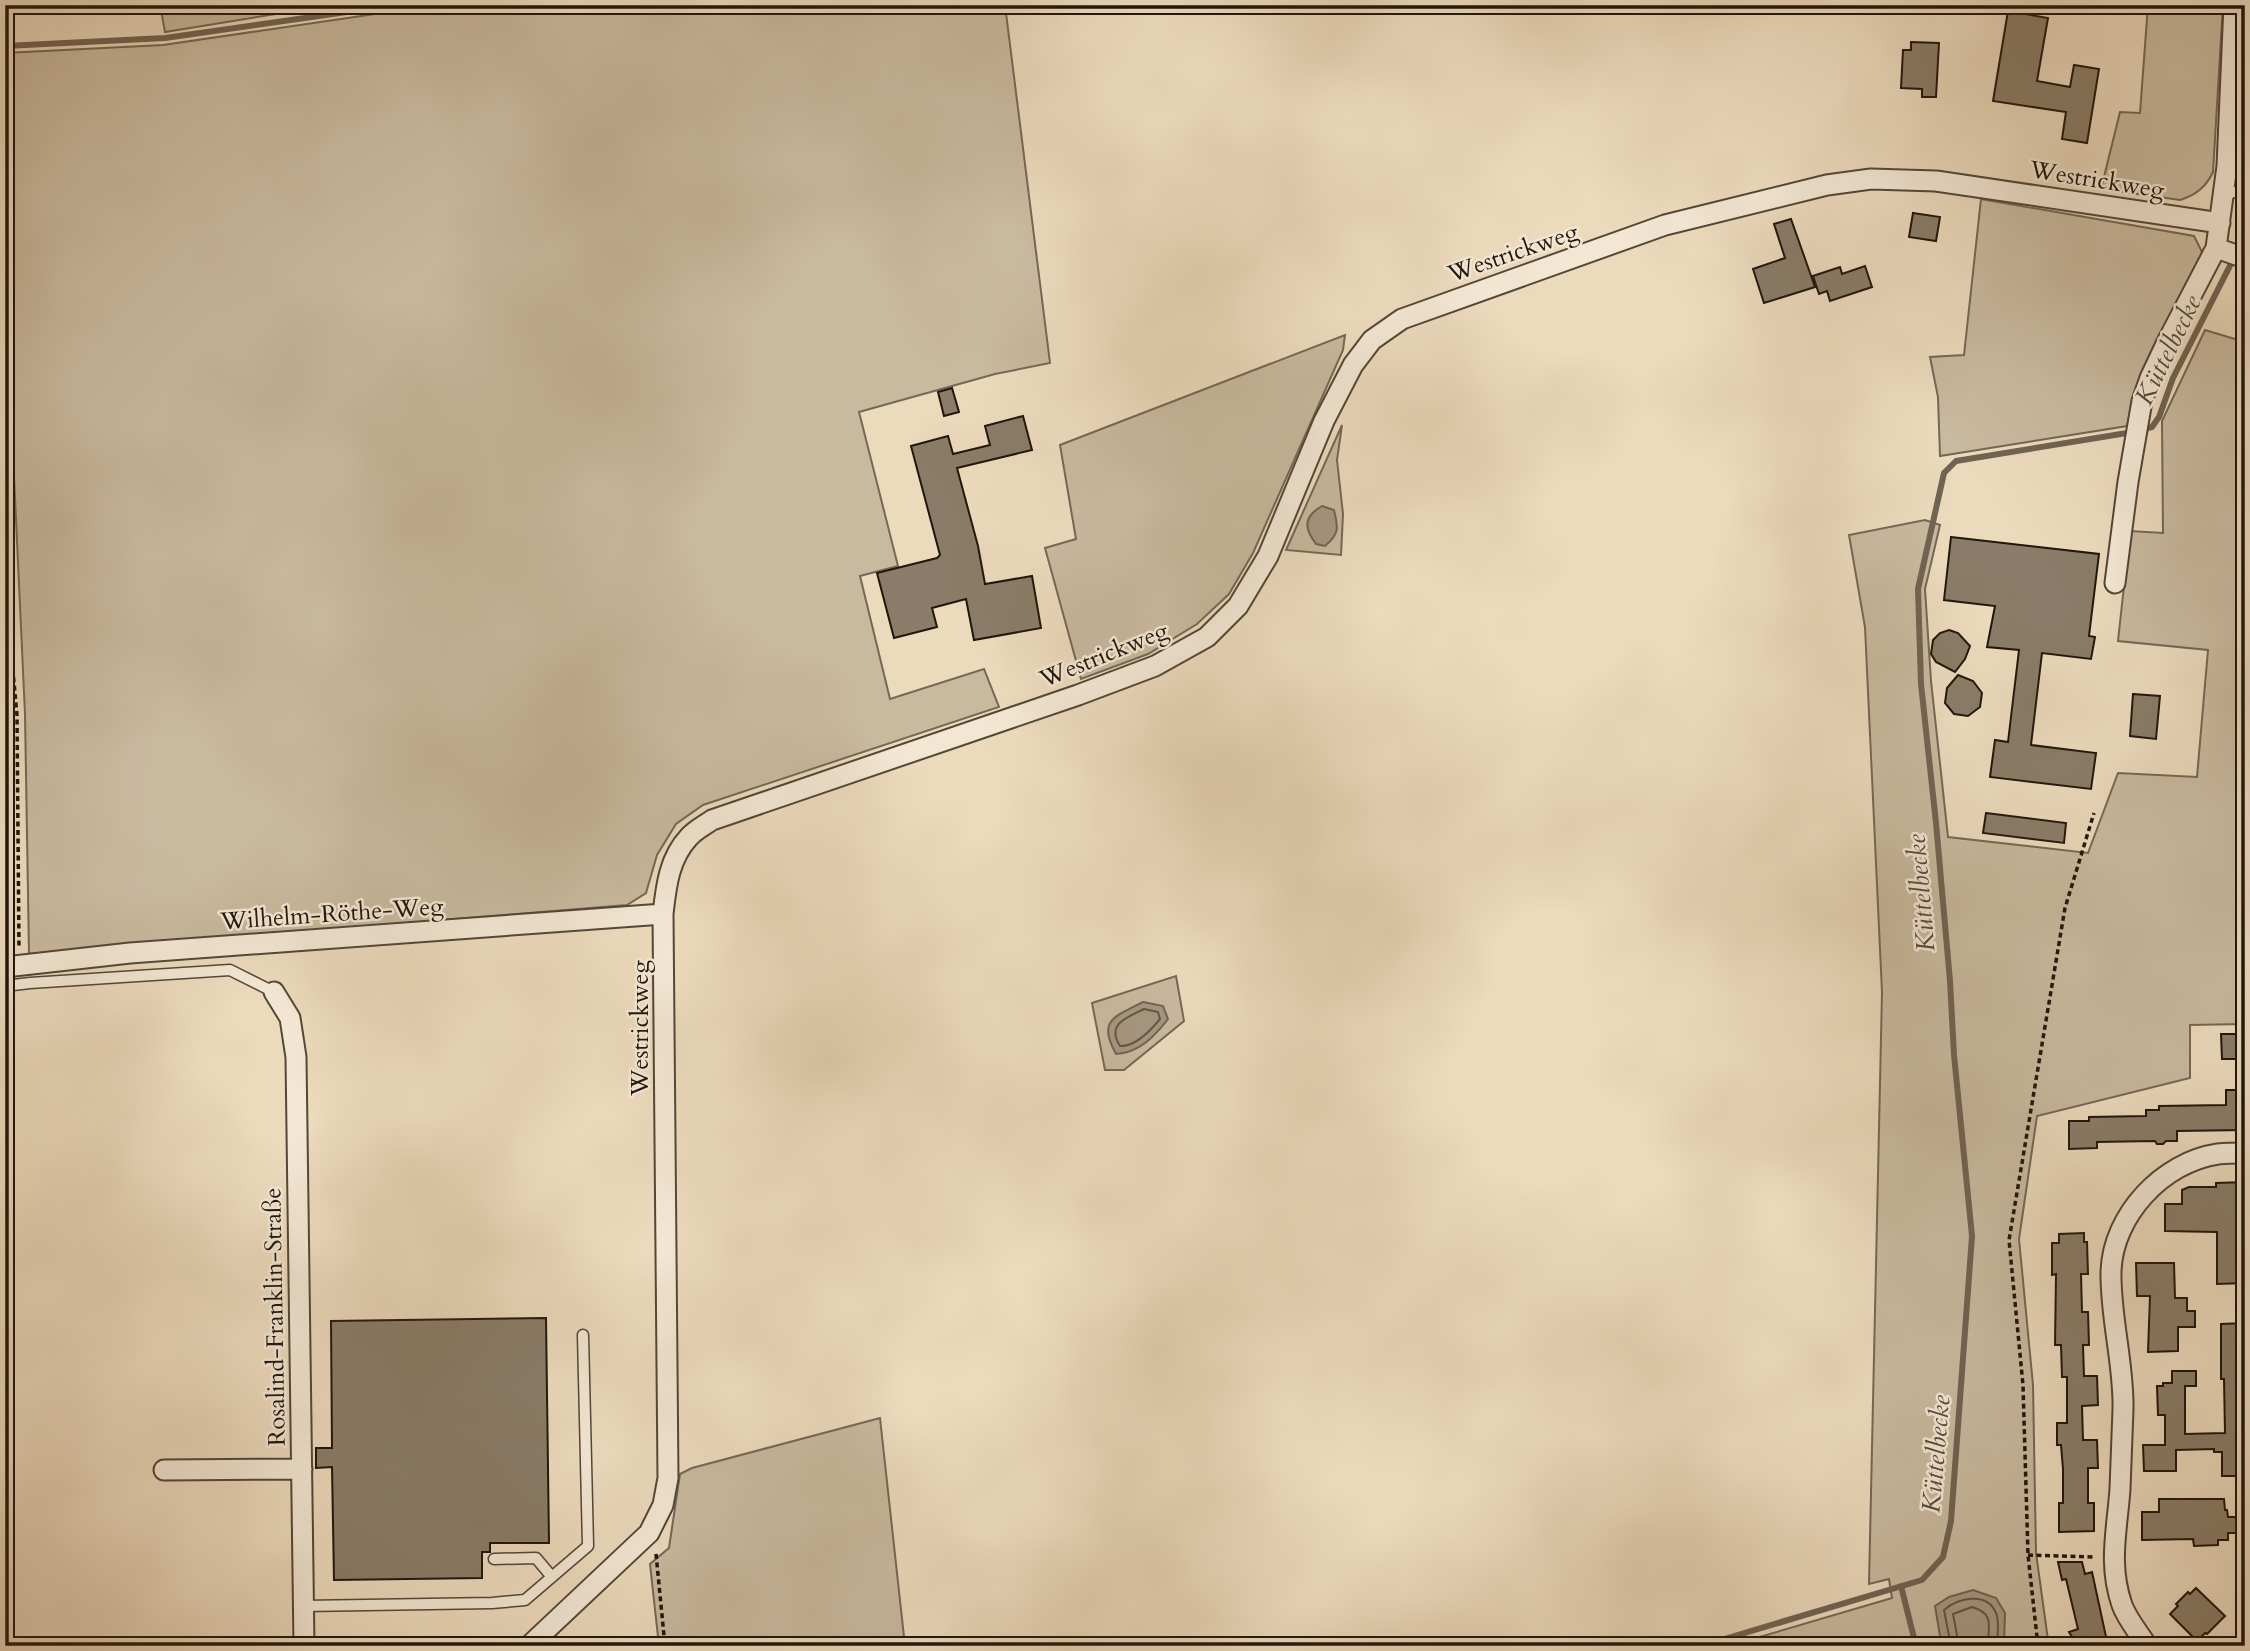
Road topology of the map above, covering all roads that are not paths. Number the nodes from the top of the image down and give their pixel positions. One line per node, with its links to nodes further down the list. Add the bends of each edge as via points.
1 (2237, 18): 3 (street)
2 (2245, 189): 3 (lane)
3 (2223, 195): 4 (street)
4 (2220, 223): 5 (street); 8 (street, Westrickweg, via 1936,181 1871,179 1827,185 1665,225 1402,318 1372,340 1353,365 1324,421 1268,556 1238,606 1207,637 1129,676 712,820 689,837 673,862)
5 (2217, 248): 6 (street); 7 (street, via 2167,342 2142,401)
6 (2245, 258)
7 (2115, 583)
8 (663, 914): 9 (street, Wilhelm-Röthe-Weg, via 130,953); 20 (street, Westrickweg, via 668,1478 663,1505 649,1533)
9 (12, 966)
10 (5, 986): 11 (lane, via 230,970)
11 (274, 992): 14 (street, Rosalind-Franklin-Straße, via 290,1018 296,1057)
12 (2245, 1153): 21 (street, via 2199,1159 2162,1179 2132,1211 2111,1269 2123,1406 2113,1557 2123,1608)
13 (583, 1335): 17 (lane, via 588,1546)
14 (302, 1469): 15 (street); 18 (street, Rosalind-Franklin-Straße)
15 (164, 1470)
16 (494, 1559): 17 (lane, via 536,1558)
17 (552, 1577): 18 (lane, via 525,1600)
18 (304, 1606): 19 (street, Rosalind-Franklin-Straße)
19 (304, 1646)
20 (529, 1646)
21 (2147, 1646)

